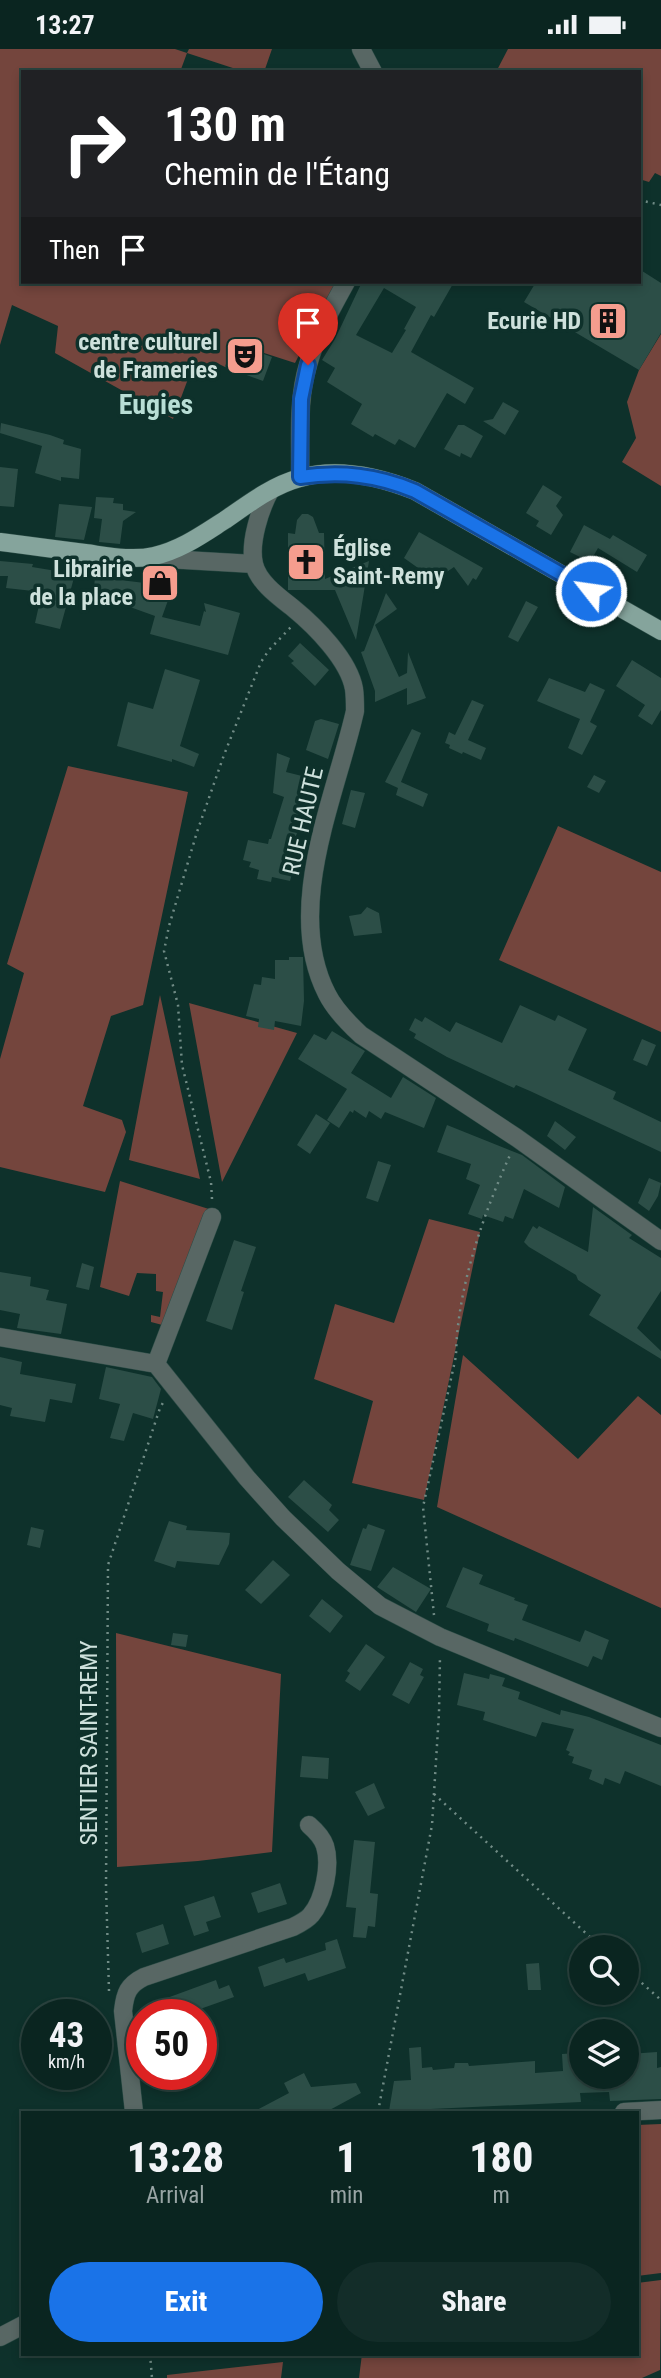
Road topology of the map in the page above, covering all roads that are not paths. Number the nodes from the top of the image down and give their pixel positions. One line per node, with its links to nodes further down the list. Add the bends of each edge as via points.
1 (361, 49): 2 (street)
2 (372, 70)
3 (345, 284): 4 (street, via 308,365 301,399)
4 (300, 477): 5 (main road); 9 (main road, via 368,476 415,491)
5 (270, 491): 7 (main road, via 200,537); 8 (street, via 260,509)
6 (0, 542): 7 (main road)
7 (145, 558): 8 (street)
8 (254, 564): 11 (street, RUE HAUTE, via 275,594 321,635 346,667 354,689 355,711 323,824 313,883 312,941 327,995 361,1035 517,1137)
9 (661, 631)
10 (212, 1217): 13 (street)
11 (661, 1241)
12 (0, 1337): 13 (street)
13 (156, 1364): 14 (street, via 283,1518 380,1606 440,1637)
14 (661, 1728)
15 (309, 1825): 17 (street, via 319,1833 327,1861 319,1903 310,1916 293,1927 144,1977 132,1983 125,1994)
16 (661, 2110): 18 (street)
17 (134, 2111)
18 (639, 2111)
19 (21, 2326): 20 (street)
20 (0, 2337)

